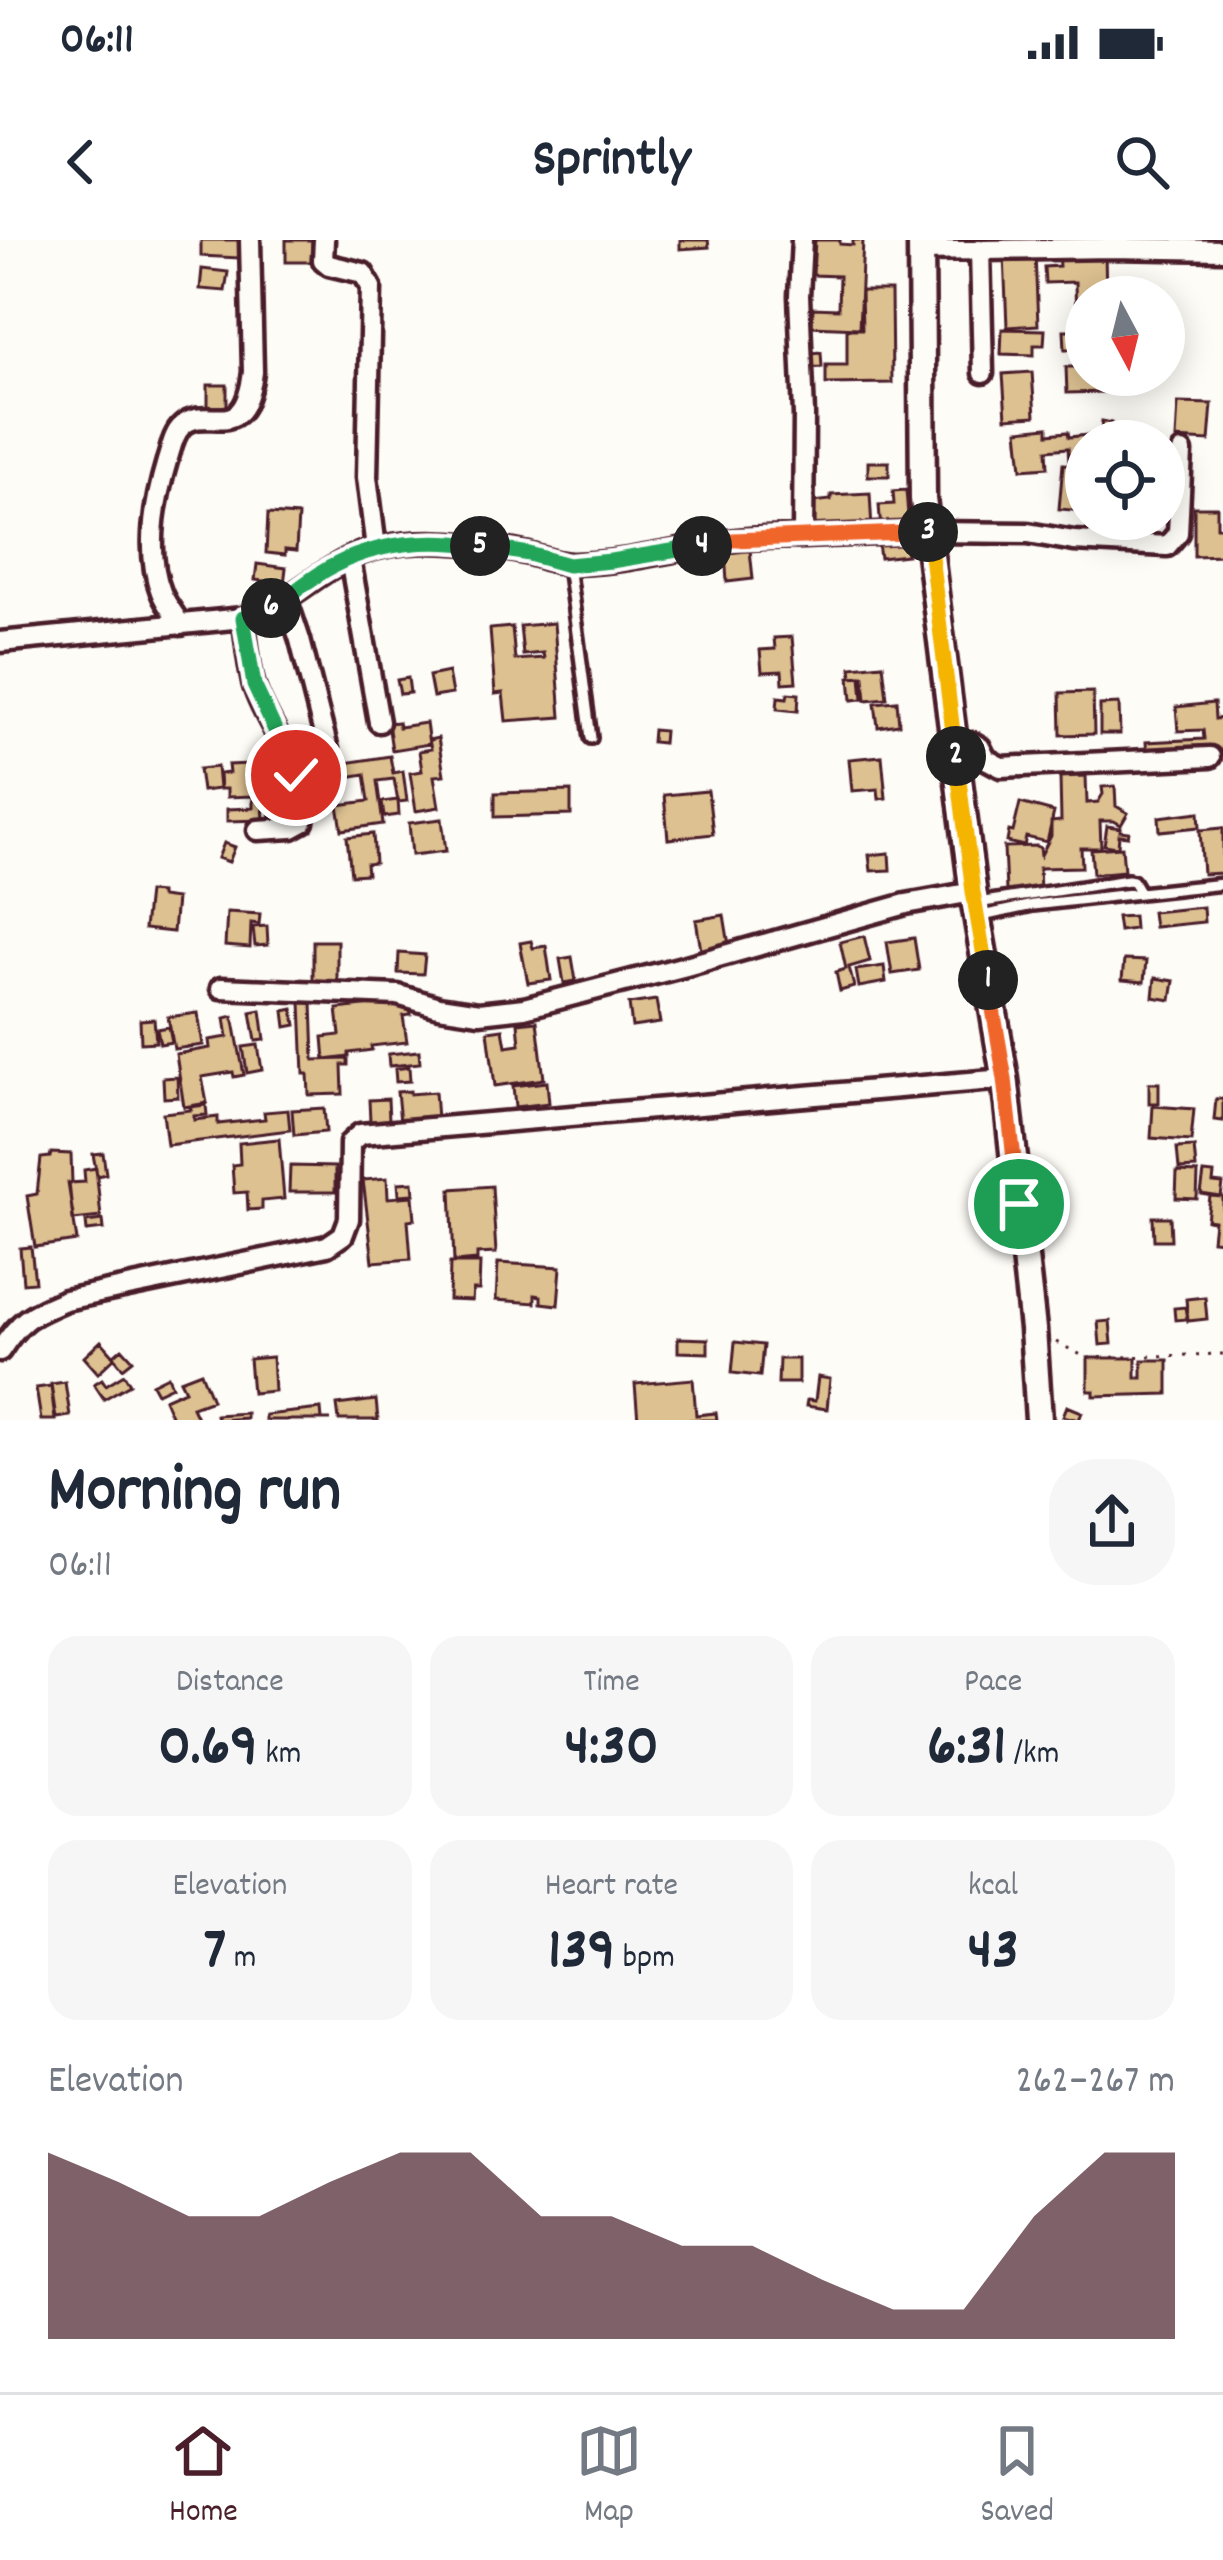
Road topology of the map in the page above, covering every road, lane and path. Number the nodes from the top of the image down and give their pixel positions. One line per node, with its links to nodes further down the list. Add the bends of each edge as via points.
1 (250, 240): 18 (street, via 250,393 225,421 184,424 157,495 160,592)
2 (324, 240): 13 (street, via 323,260 363,273 371,287 367,477)
3 (802, 240): 9 (street)
4 (921, 245): 5 (street); 8 (main road)
5 (980, 249): 6 (street); 7 (street)
6 (1223, 250)
7 (983, 373)
8 (928, 532): 9 (street); 10 (street); 22 (main road)
9 (803, 536): 15 (street)
10 (1065, 539)
11 (1068, 540): 12 (street)
12 (1172, 540)
13 (376, 548): 14 (street); 15 (street, via 469,544)
14 (350, 559): 16 (street); 20 (street)
15 (568, 565): 21 (lane)
16 (286, 598): 17 (street); 24 (street)
17 (243, 618): 18 (street); 25 (street, via 254,685 306,808 292,828)
18 (181, 625): 19 (street)
19 (0, 642)
20 (379, 722)
21 (591, 738)
22 (955, 746): 23 (street, via 973,743 1001,767); 27 (main road)
23 (1210, 758)
24 (337, 785)
25 (258, 830)
26 (1223, 884): 27 (lane, via 1140,893 1127,880)
27 (975, 904): 28 (street, via 906,904 524,1008 479,1013 398,995); 29 (main road)
28 (221, 988)
29 (1005, 1079): 30 (main road); 31 (street, via 360,1134 350,1143 349,1220 327,1246 65,1300 17,1325)
30 (1033, 1329): 32 (path, via 1087,1358); 33 (main road)
31 (0, 1351)
32 (1223, 1354)
33 (1039, 1420)

